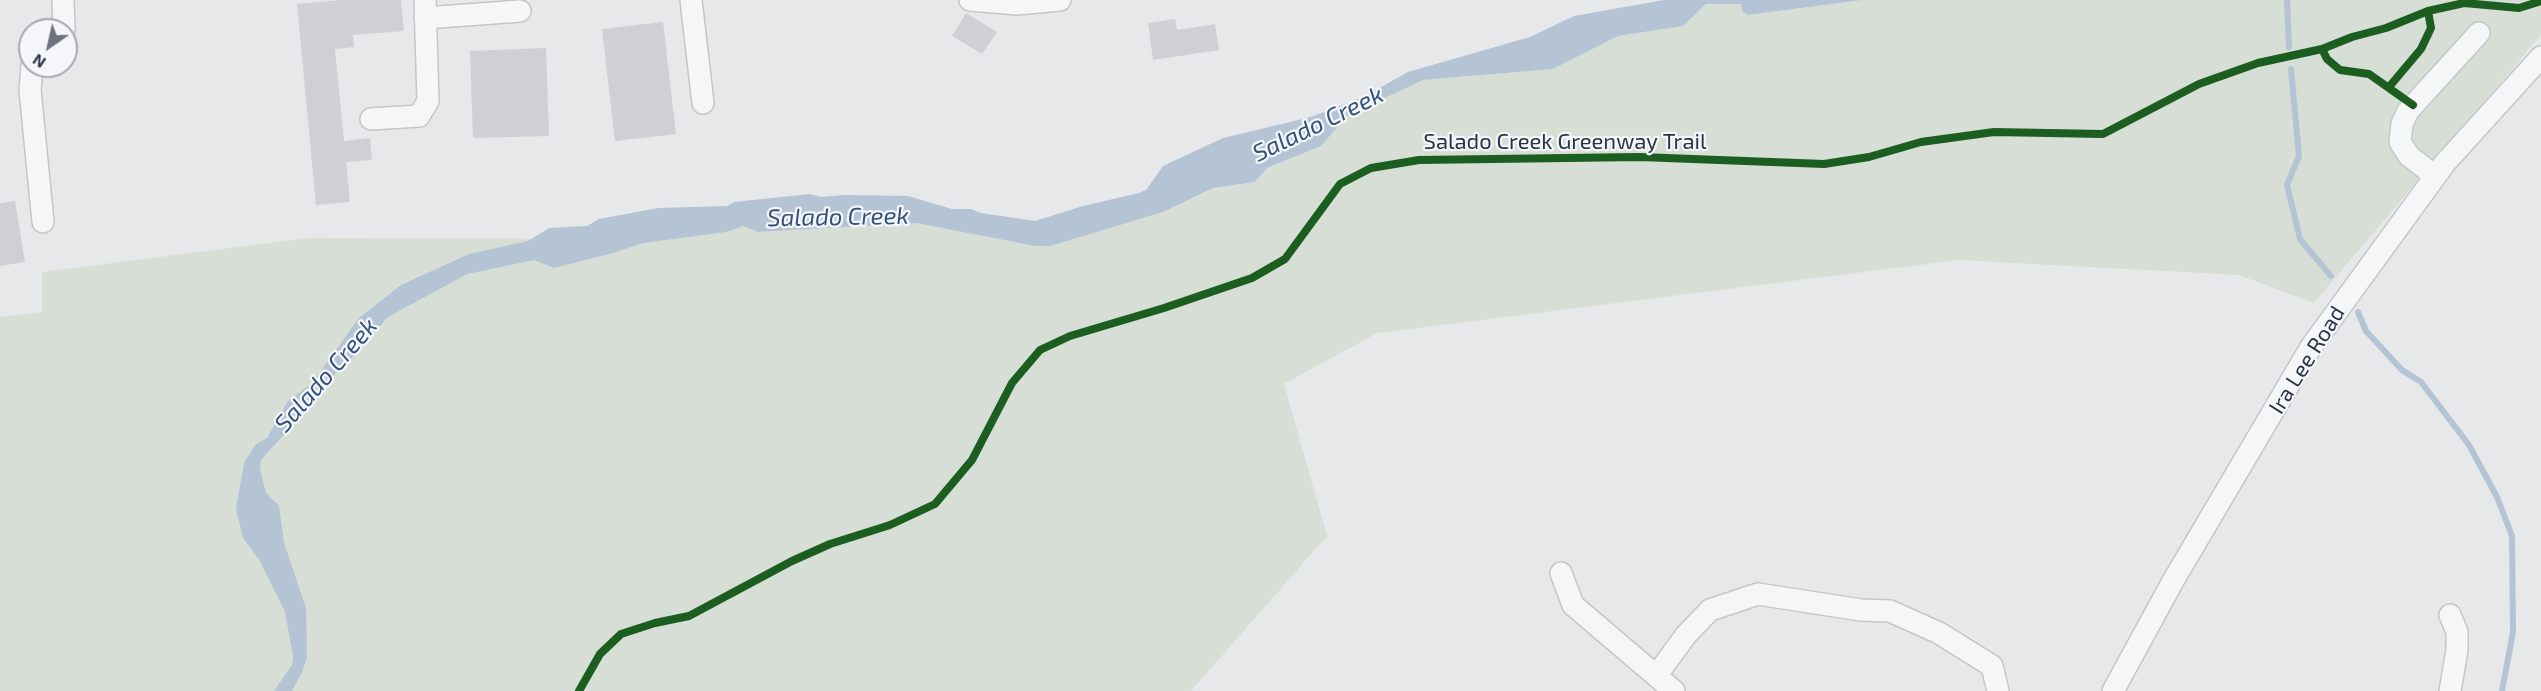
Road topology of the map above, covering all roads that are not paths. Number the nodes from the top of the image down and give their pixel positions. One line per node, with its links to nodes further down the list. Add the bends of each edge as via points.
1 (63, 0): 7 (street)
2 (691, 0): 11 (street)
3 (970, 0): 4 (street, via 1017,4)
4 (1060, 0)
5 (425, 9): 6 (street); 12 (street, via 428,101 419,116)
6 (520, 11)
7 (64, 18)
8 (2479, 33): 13 (street, via 2408,111 2402,124 2400,142 2409,156)
9 (2541, 57): 13 (street, Ira Lee Road)
10 (31, 78): 14 (street)
11 (703, 103)
12 (371, 119)
13 (2435, 176): 20 (street, Ira Lee Road, via 2311,347)
14 (43, 222)
15 (1561, 573): 17 (street, via 1573,605)
16 (2450, 615): 21 (street, via 2457,632)
17 (1656, 676): 18 (street); 19 (street, via 1710,610 1758,594 1890,611 1939,633 1992,666)
18 (1674, 691)
19 (1998, 691)
20 (2113, 691)
21 (2450, 691)

